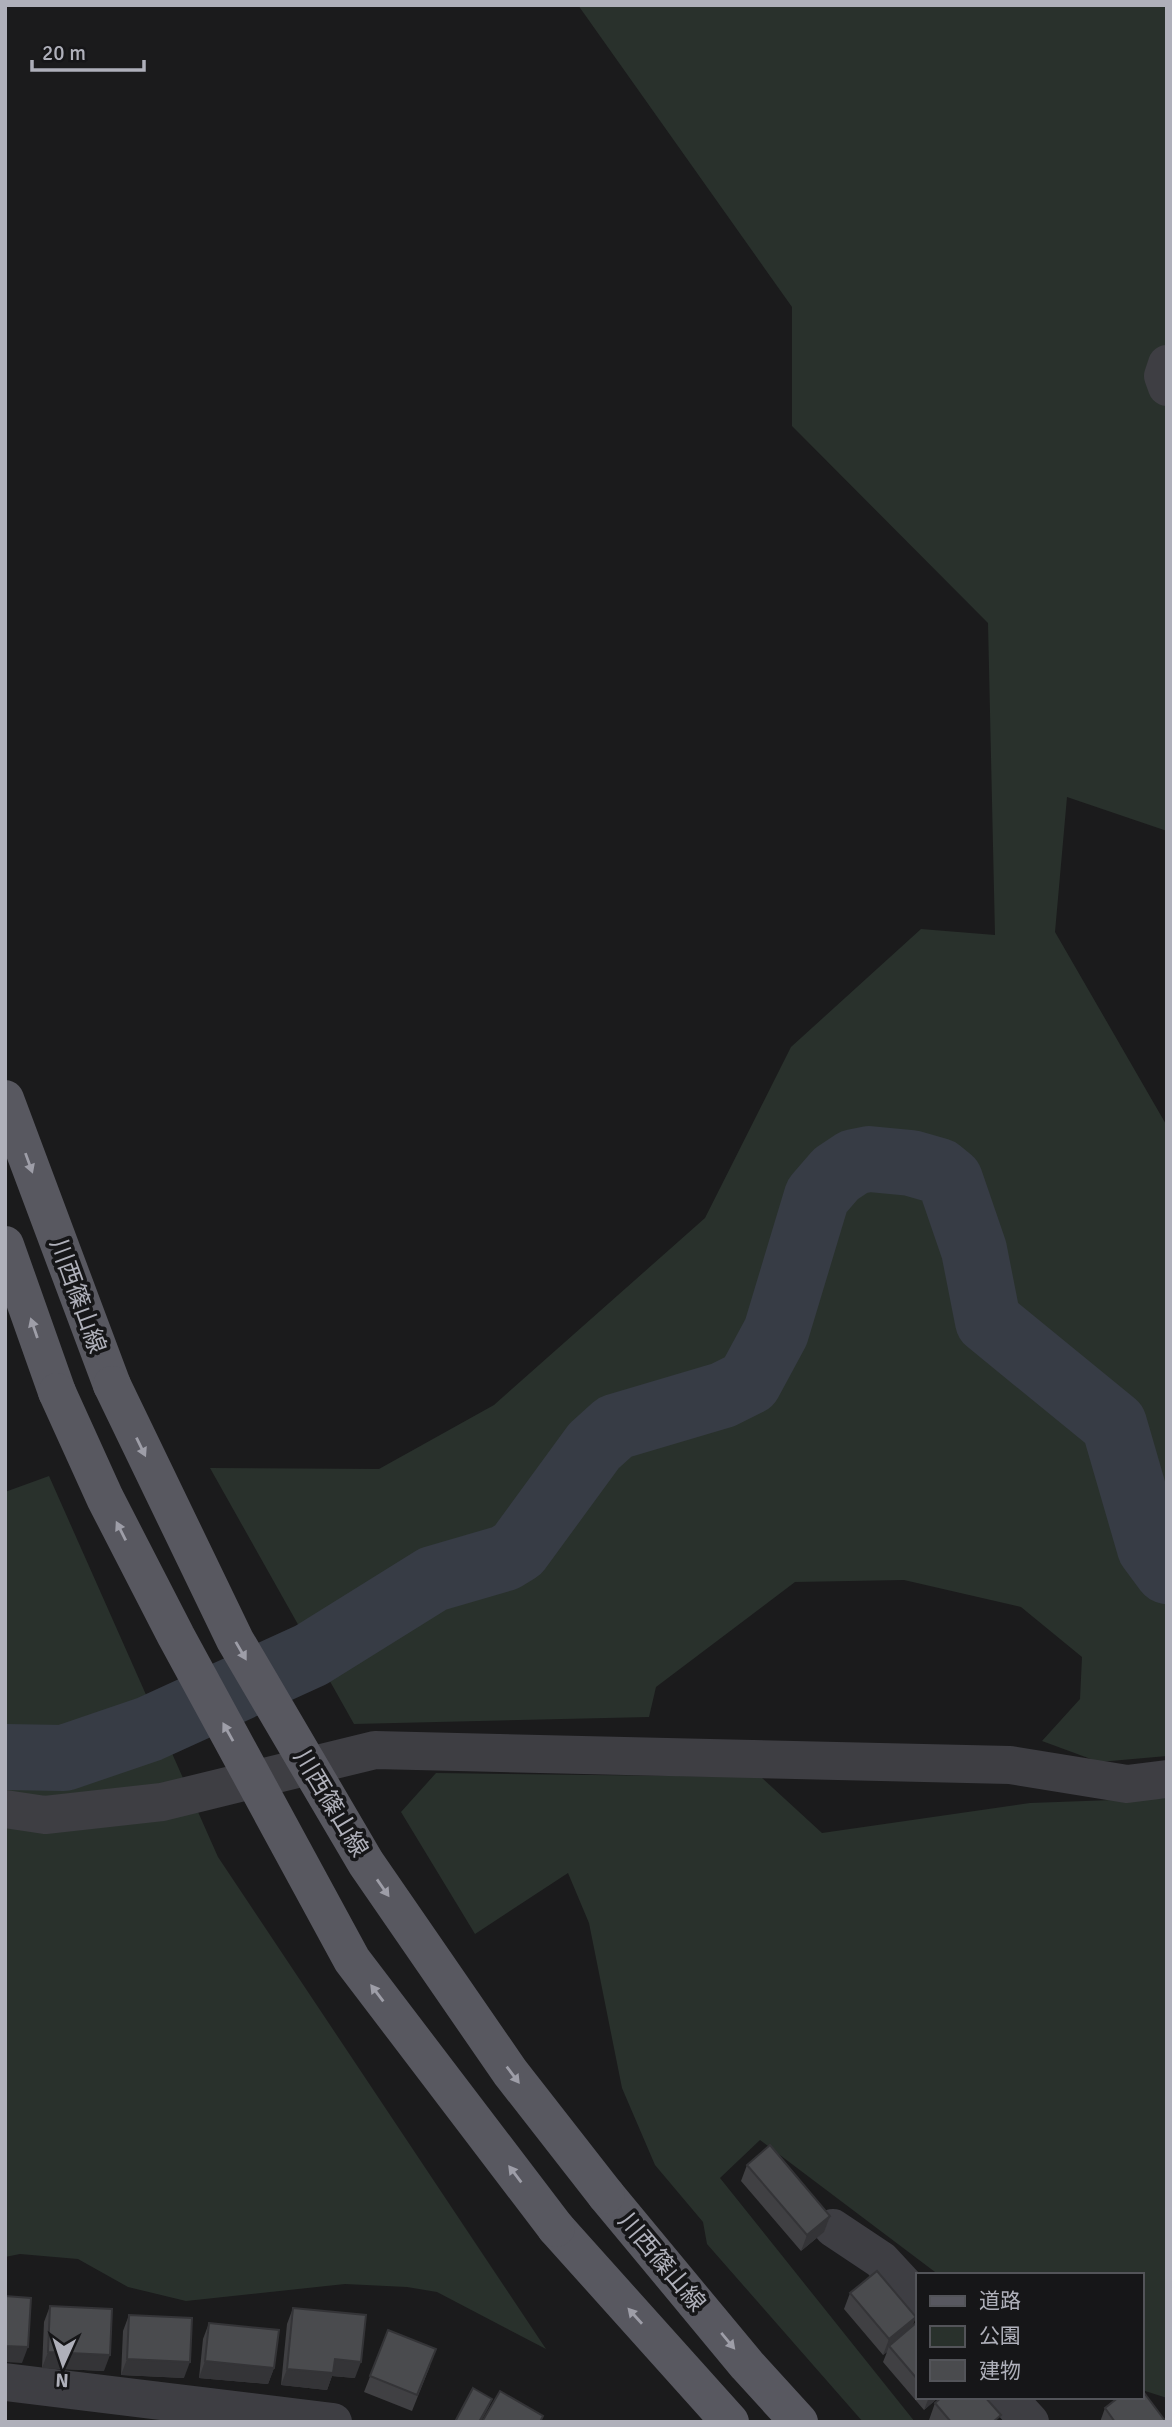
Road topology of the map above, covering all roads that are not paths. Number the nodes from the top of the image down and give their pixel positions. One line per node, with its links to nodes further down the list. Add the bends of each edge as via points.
1 (1167, 364): 2 (street, via 1163,376)
2 (1167, 387)
3 (5, 1099): 13 (main road, 川西篠山線, one-way to 13, bridge, via 112,1385 235,1640 366,1863 510,2072 747,2365)
4 (5, 1245): 12 (main road, 川西篠山線, one-way to 4, bridge, via 556,2228 352,1960 105,1498 57,1392)
5 (1167, 1779): 6 (street, via 1127,1783 1010,1765 375,1750 162,1802 45,1815)
6 (5, 1809)
7 (834, 2228): 8 (street, via 881,2260)
8 (916, 2298)
9 (5, 2382): 11 (street)
10 (1009, 2399): 14 (street)
11 (332, 2422)
12 (730, 2422)
13 (799, 2422)
14 (1030, 2422)

